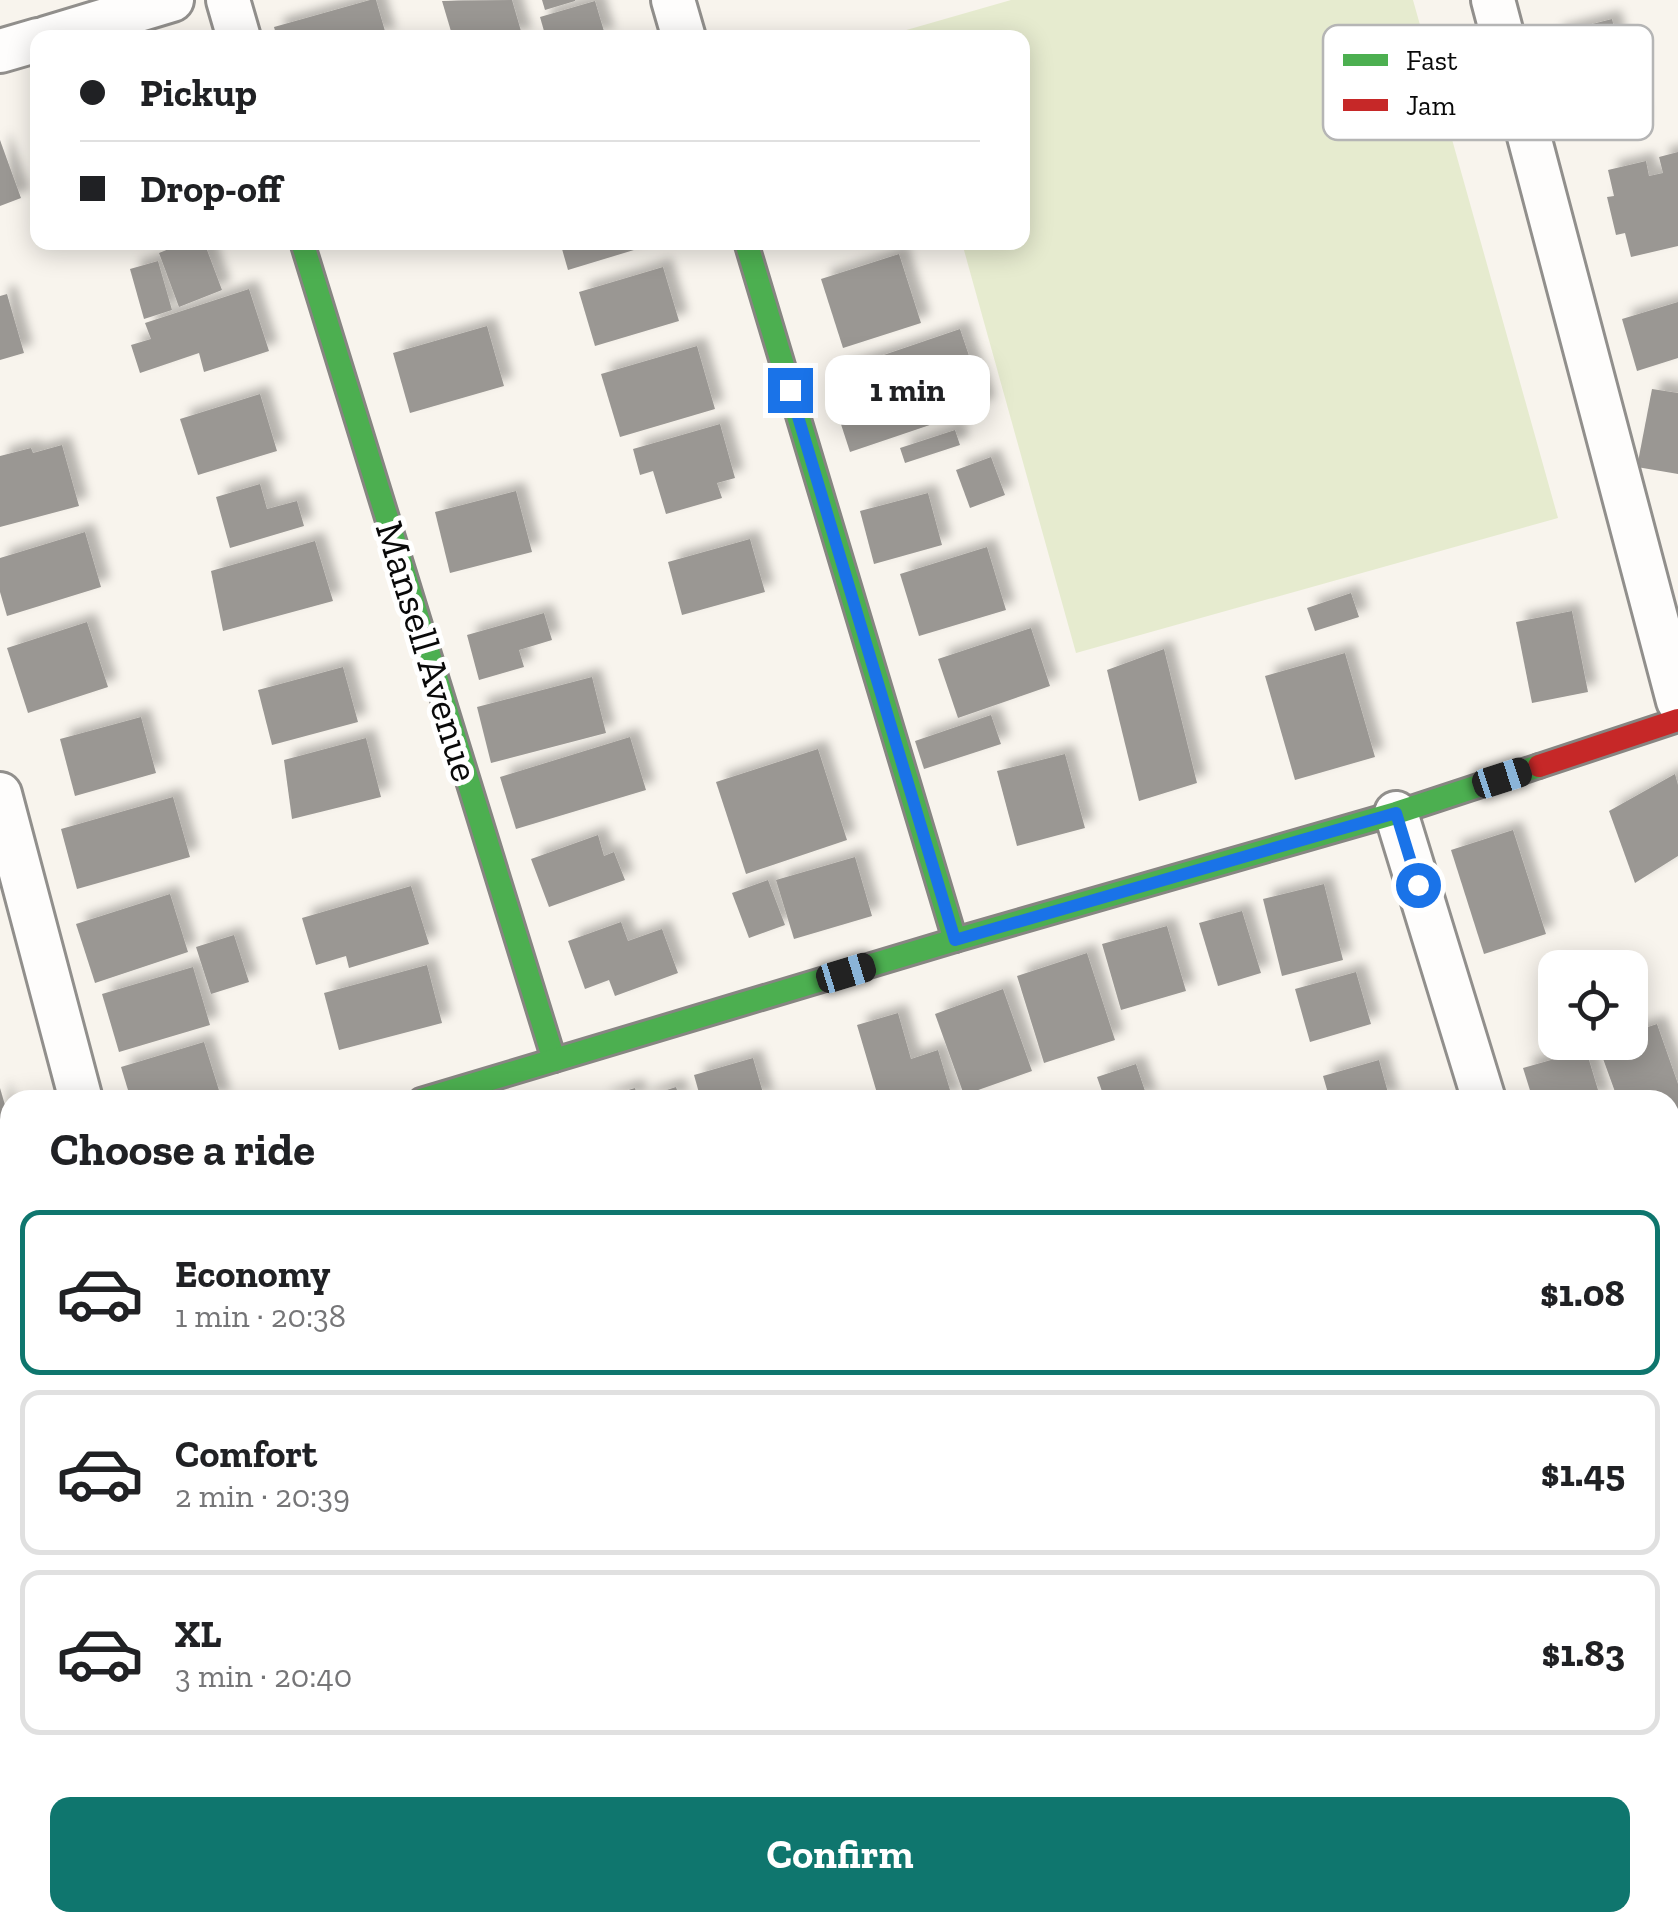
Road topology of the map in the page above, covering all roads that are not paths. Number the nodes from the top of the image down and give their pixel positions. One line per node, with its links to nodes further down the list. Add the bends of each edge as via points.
1 (172, 0): 6 (street)
2 (228, 0): 7 (street)
3 (673, 0): 8 (street)
4 (1493, 0): 5 (street)
5 (1500, 25)
6 (73, 30)
7 (237, 30)
8 (682, 30)
9 (30, 42): 10 (street)
10 (0, 51)
11 (1530, 140): 14 (street)
12 (304, 250): 19 (street, Mansell Avenue)
13 (748, 250): 18 (street)
14 (1678, 701)
15 (1678, 720): 17 (street)
16 (0, 794): 20 (street)
17 (1396, 813): 18 (street); 22 (street)
18 (955, 940): 19 (street)
19 (554, 1060): 21 (street)
20 (79, 1090)
21 (454, 1090)
22 (1481, 1090)

